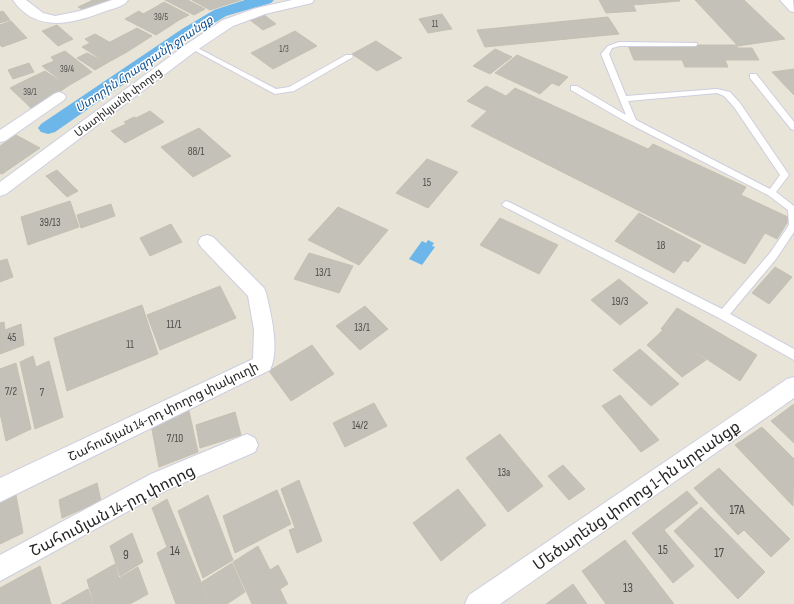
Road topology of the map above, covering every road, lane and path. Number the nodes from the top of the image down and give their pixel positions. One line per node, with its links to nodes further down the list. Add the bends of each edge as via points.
1 (19, 0): 2 (street, via 30,11 48,19 79,15)
2 (122, 0)
3 (308, 0): 7 (street, Մատիկյանի փողոց, via 261,11 228,23)
4 (786, 0): 5 (street)
5 (794, 8)
6 (694, 44): 12 (lane, via 619,44 610,47 604,54)
7 (192, 47): 8 (lane, via 275,92 291,89); 18 (street, Մատիկյանի փողոց)
8 (349, 57)
9 (753, 76): 14 (lane)
10 (574, 88): 13 (lane)
11 (59, 97): 15 (street)
12 (624, 98): 13 (lane); 17 (lane, via 717,91 727,94)
13 (633, 122): 19 (lane)
14 (794, 127)
15 (0, 137)
16 (794, 173): 17 (lane)
17 (785, 175): 19 (lane)
18 (0, 190)
19 (771, 193): 22 (lane, via 792,210 794,225 773,256)
20 (506, 204): 22 (lane)
21 (207, 242): 26 (street, Շահումյան 14-րդ փողոց փակուղի, via 257,293 264,330 263,364)
22 (723, 315): 23 (lane)
23 (794, 355)
24 (794, 386): 28 (street, Մեծարենց փողոց 1-ին նրբանցք)
25 (247, 445): 27 (street, Շահումյան 14-րդ փողոց, via 159,482)
26 (0, 490)
27 (0, 569)
28 (478, 604)

